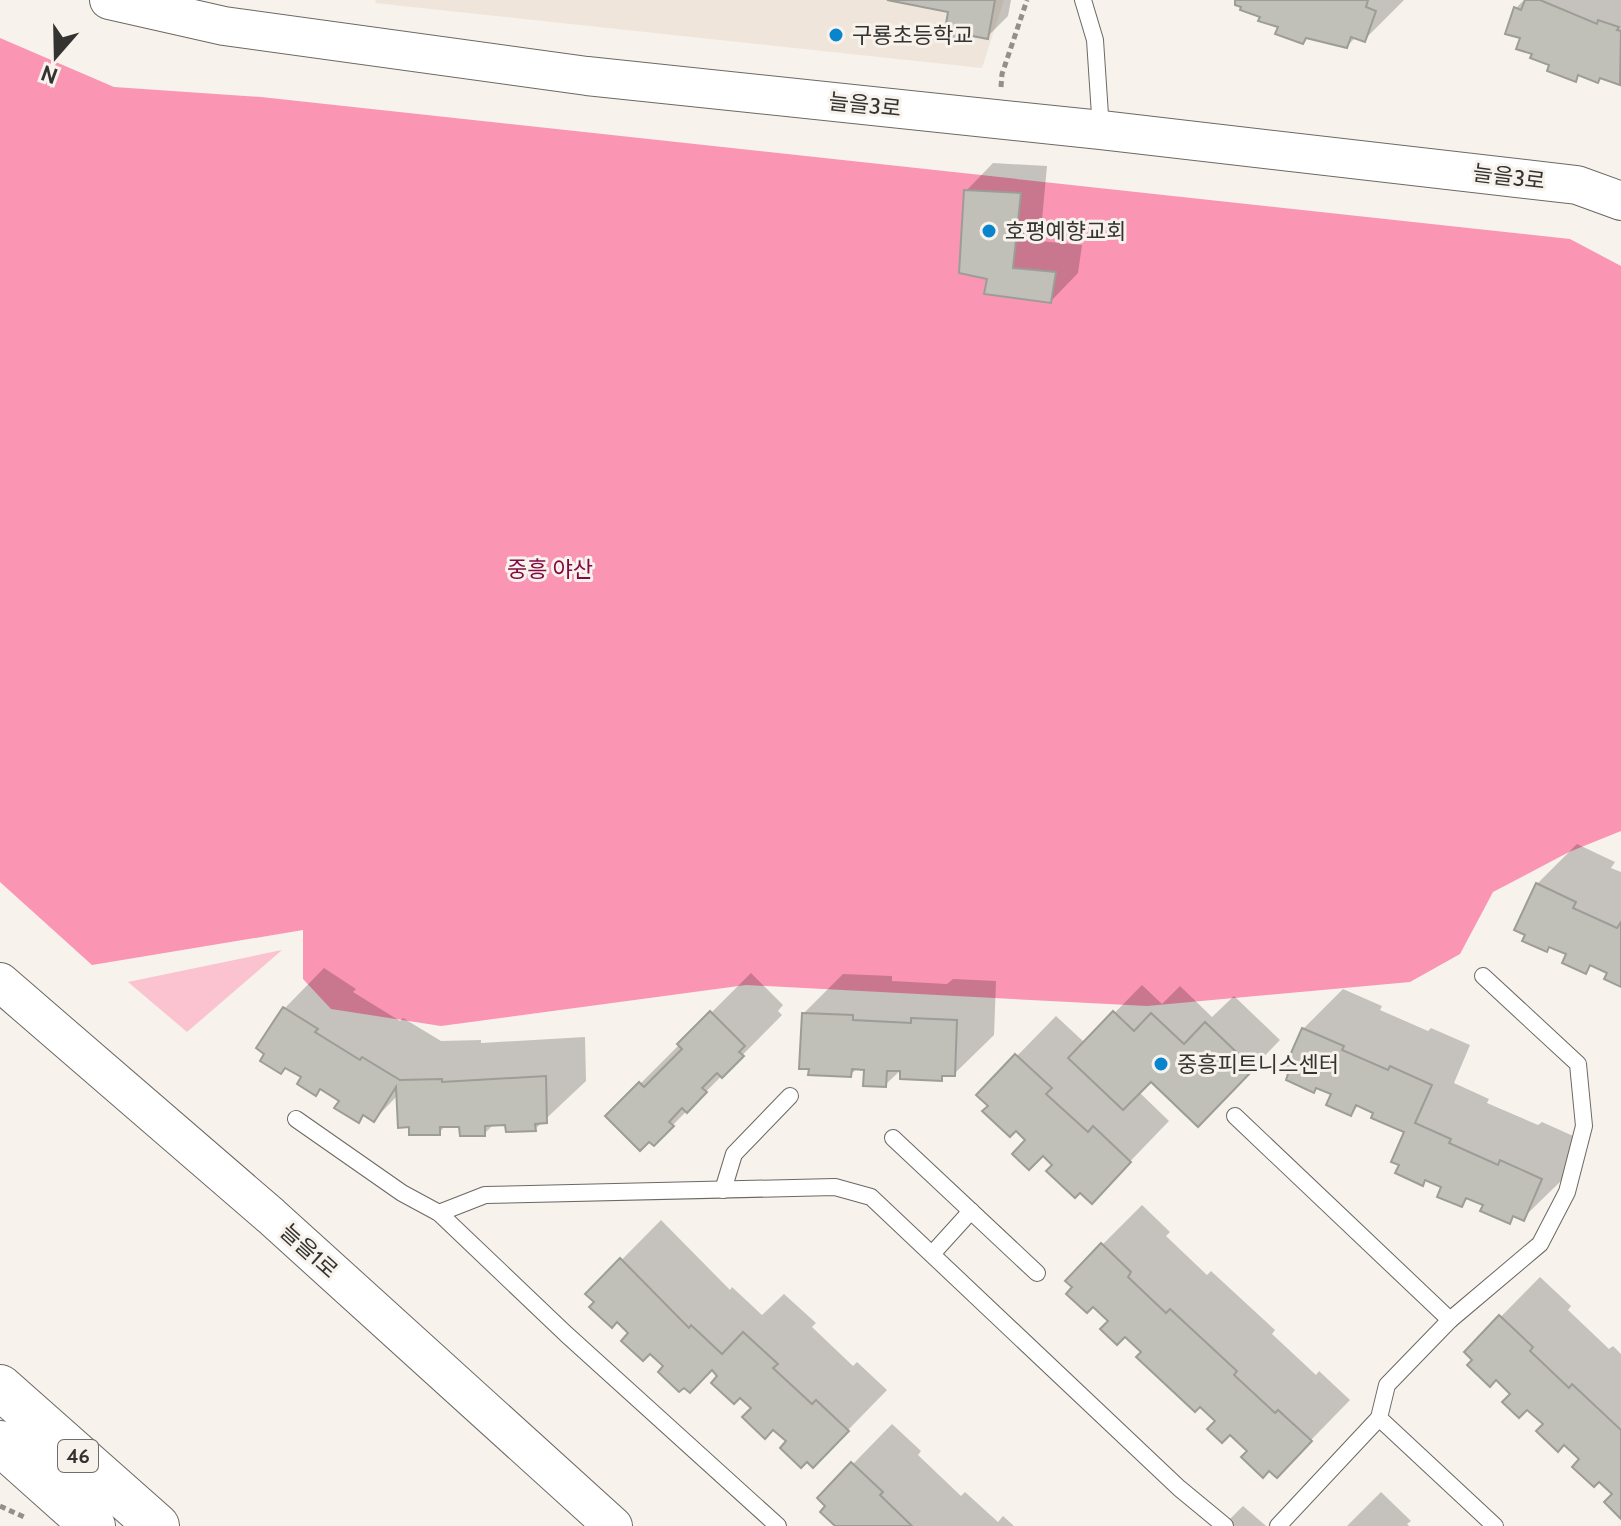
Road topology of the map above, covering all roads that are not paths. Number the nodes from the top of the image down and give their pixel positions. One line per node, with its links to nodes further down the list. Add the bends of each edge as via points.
1 (109, 0): 3 (street, 늘을3로, via 224,26 587,76)
2 (1083, 0): 3 (lane, via 1095,40)
3 (1101, 130): 4 (street, 늘을3로, via 1577,185)
4 (1621, 201)
5 (1483, 976): 16 (lane, via 1578,1064 1584,1126 1567,1192 1540,1244)
6 (0, 982): 22 (street, 늘을1로, via 271,1216)
7 (790, 1096): 11 (lane, via 734,1154)
8 (1235, 1116): 16 (lane)
9 (296, 1119): 13 (lane)
10 (893, 1138): 12 (lane)
11 (723, 1190): 13 (lane, via 485,1195); 14 (lane, via 835,1187 871,1197)
12 (971, 1211): 14 (lane); 15 (lane)
13 (439, 1213): 23 (lane)
14 (932, 1254): 24 (lane)
15 (1037, 1273)
16 (1450, 1320): 18 (lane, via 1387,1385)
17 (0, 1387): 21 (highway, 46)
18 (1379, 1418): 25 (lane); 26 (lane)
19 (0, 1443): 20 (highway, 46)
20 (93, 1526)
21 (157, 1526)
22 (613, 1526)
23 (778, 1526)
24 (1225, 1526)
25 (1278, 1526)
26 (1495, 1526)

